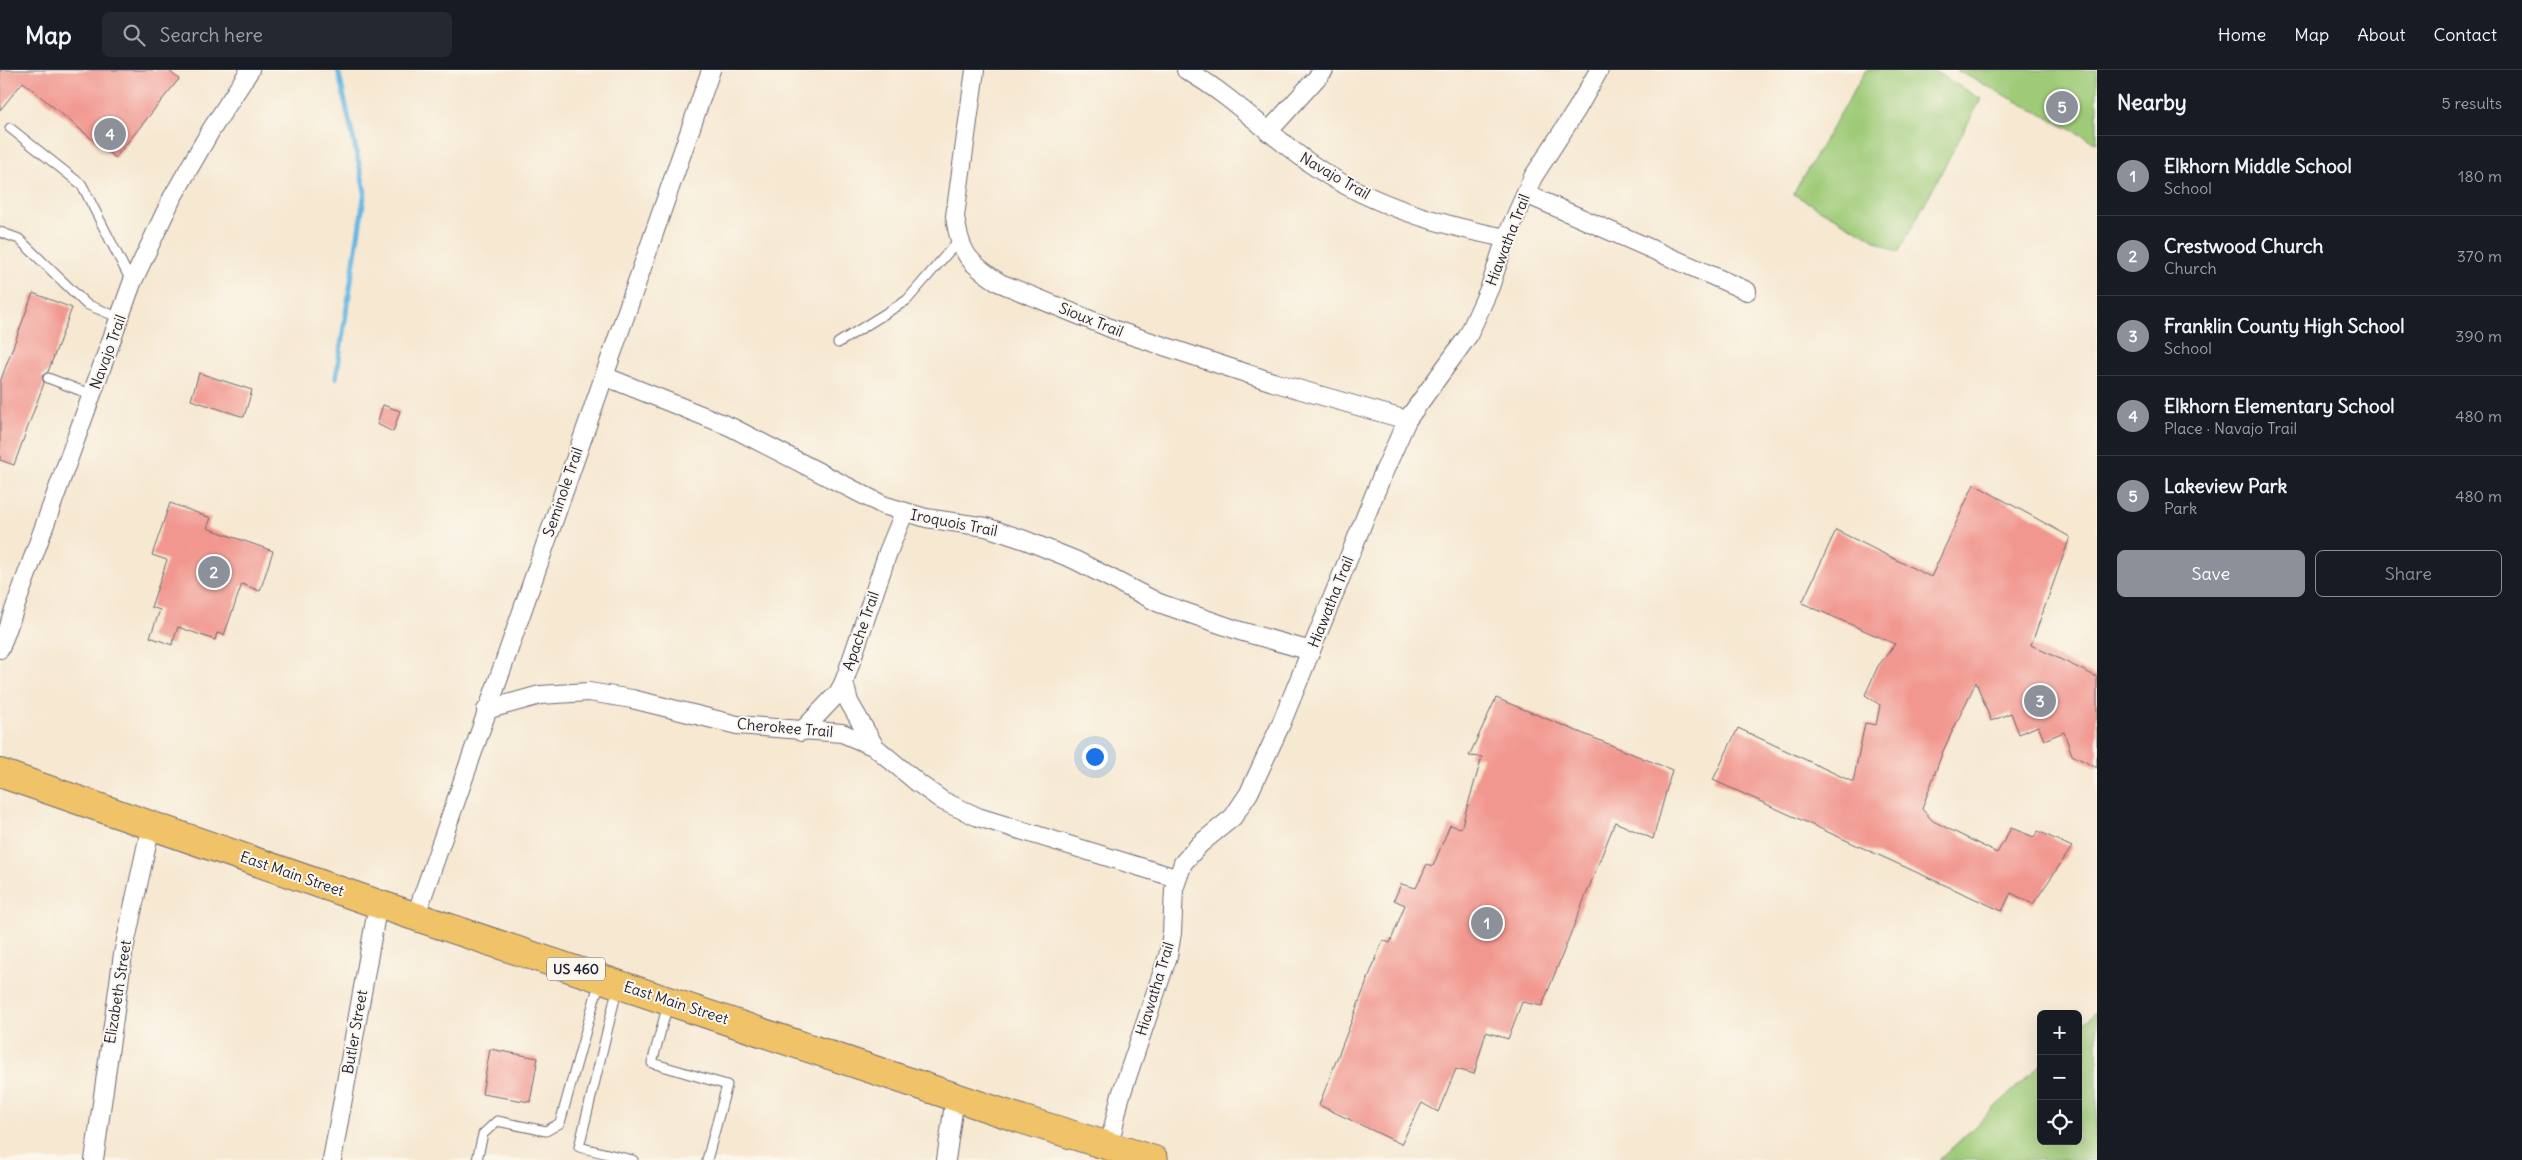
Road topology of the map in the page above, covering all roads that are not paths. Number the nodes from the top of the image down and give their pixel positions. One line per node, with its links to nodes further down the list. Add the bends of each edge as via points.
1 (250, 70): 13 (street, Navajo Trail, via 172,198)
2 (711, 70): 17 (street, Seminole Trail)
3 (975, 70): 12 (street, Sioux Trail, via 954,216)
4 (1186, 70): 8 (street, Navajo Trail)
5 (1324, 70): 8 (street)
6 (1599, 70): 9 (street, Hiawatha Trail, via 1578,109 1533,177)
7 (10, 128): 13 (lane, via 82,185)
8 (1268, 132): 11 (street, Navajo Trail, via 1313,166 1364,195 1461,227)
9 (1526, 194): 11 (street, Hiawatha Trail); 14 (street)
10 (0, 232): 15 (lane, via 19,239 86,304)
11 (1506, 238): 20 (street, Hiawatha Trail, via 1490,287 1468,336)
12 (958, 241): 16 (lane, via 907,300); 20 (street, Sioux Trail, via 970,260 1000,283 1115,330 1273,382)
13 (132, 283): 15 (street, Navajo Trail)
14 (1747, 291)
15 (120, 318): 19 (street, Navajo Trail)
16 (838, 344)
17 (604, 376): 21 (street, Iroquois Trail, via 731,427 858,494); 25 (street, Seminole Trail)
18 (48, 378): 19 (lane)
19 (92, 395): 22 (street, Navajo Trail)
20 (1408, 420): 23 (street, Hiawatha Trail)
21 (904, 513): 23 (street, Iroquois Trail, via 986,527 1026,540 1075,560 1159,603 1240,631); 24 (street, Apache Trail)
22 (0, 649)
23 (1311, 650): 30 (street, Hiawatha Trail, via 1278,733 1247,798 1233,817 1188,856)
24 (844, 682): 26 (street, via 838,693); 27 (street, Apache Trail, via 849,702)
25 (486, 710): 26 (street, Cherokee Trail, via 540,695 589,692 632,699 737,725); 32 (street, Seminole Trail)
26 (801, 732): 27 (street, Cherokee Trail, via 842,733)
27 (875, 747): 30 (street, Cherokee Trail, via 918,784 978,817)
28 (0, 773): 29 (main road, East Main Street / US 460)
29 (151, 825): 31 (main road, East Main Street / US 460); 39 (street, Elizabeth Street, via 123,954)
30 (1176, 878): 36 (street, Hiawatha Trail, via 1168,956 1120,1098)
31 (378, 904): 32 (main road, East Main Street / US 460); 40 (street, Butler Street)
32 (416, 915): 33 (main road, East Main Street / US 460)
33 (609, 980): 34 (main road, East Main Street / US 460); 37 (lane, via 579,1147); 41 (lane, via 560,1123 546,1131 497,1121 483,1134)
34 (668, 1000): 35 (main road, East Main Street / US 460); 43 (lane, via 652,1063 727,1084)
35 (955, 1097): 36 (main road, East Main Street / US 460); 44 (street)
36 (1109, 1146): 45 (main road, East Main Street / US 460)
37 (592, 1150): 38 (lane); 42 (lane)
38 (628, 1159)
39 (94, 1160)
40 (332, 1160)
41 (477, 1160)
42 (590, 1160)
43 (707, 1160)
44 (946, 1160)
45 (1154, 1160)

